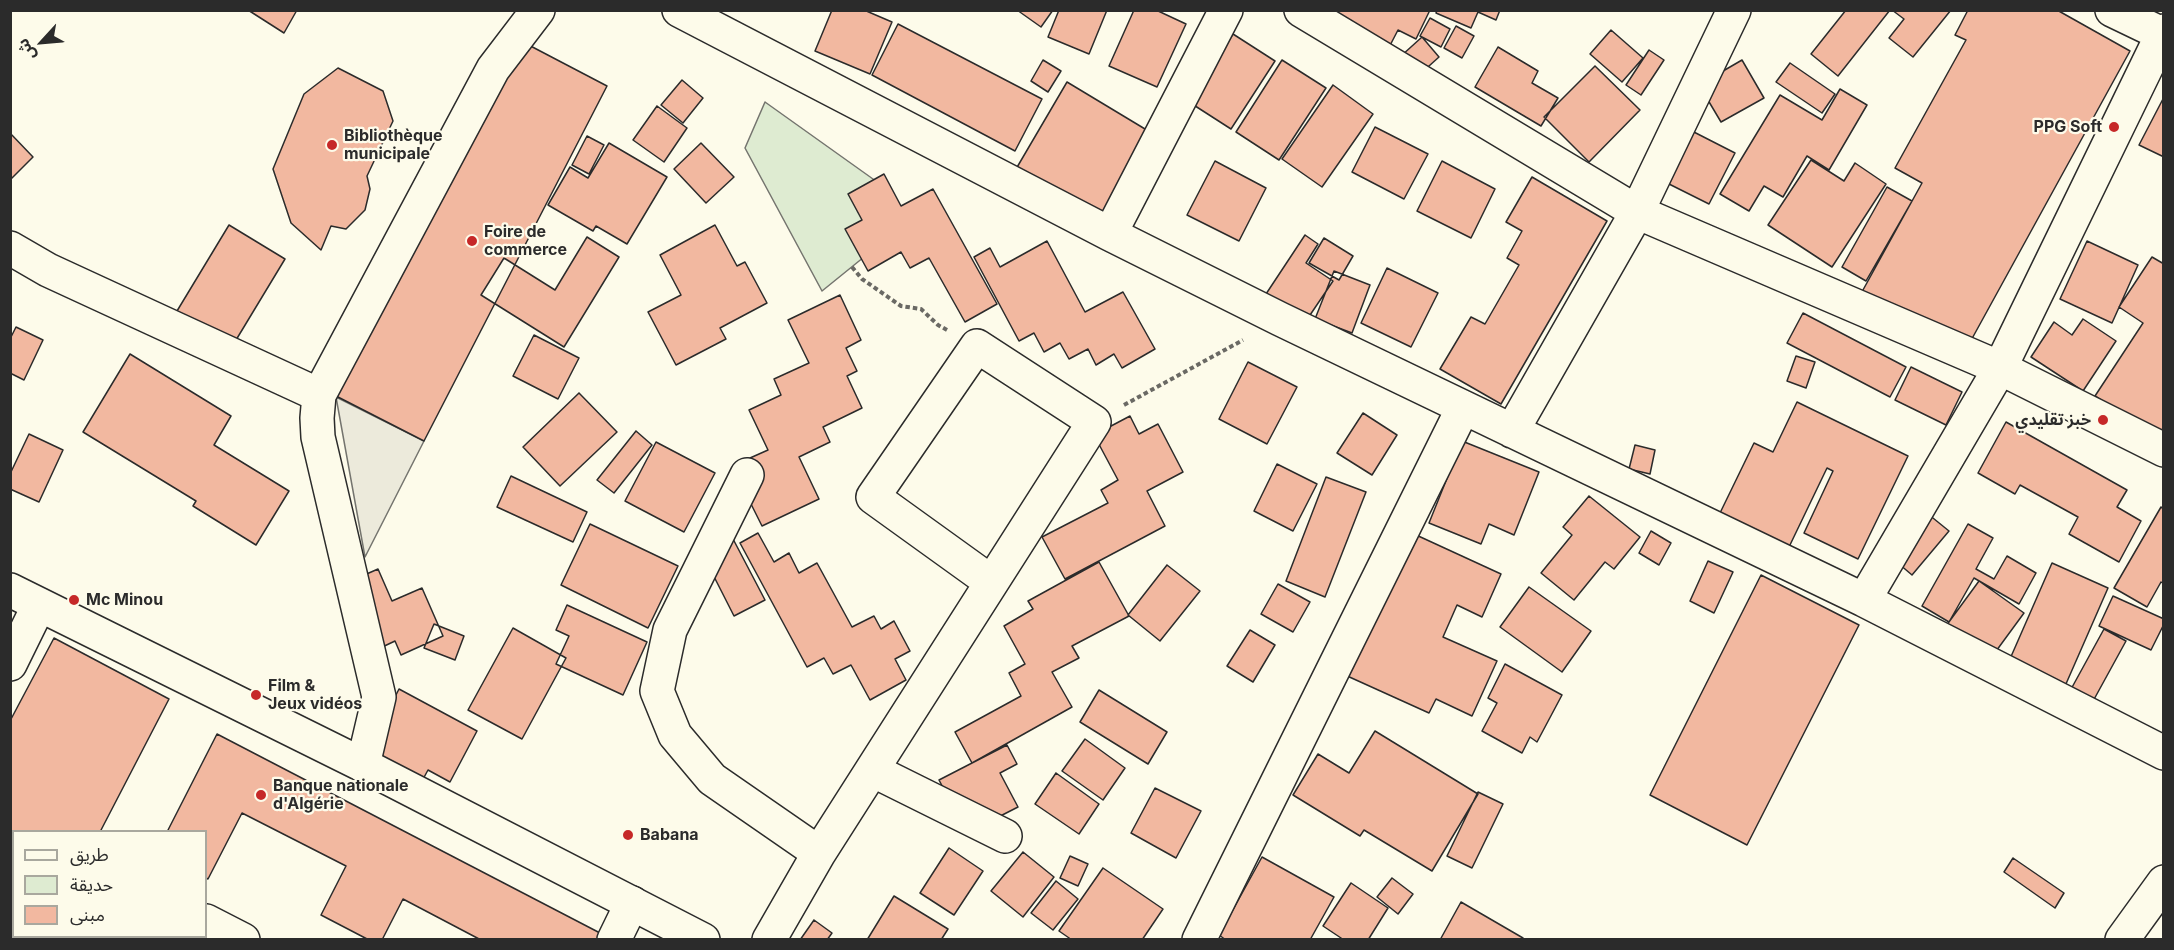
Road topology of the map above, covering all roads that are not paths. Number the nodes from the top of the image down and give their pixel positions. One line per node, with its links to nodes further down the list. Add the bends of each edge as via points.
1 (538, 10): 12 (street, via 493,69)
2 (679, 10): 9 (street)
3 (1226, 10): 9 (street)
4 (1301, 10): 8 (street)
5 (1734, 10): 8 (street)
6 (2112, 10): 7 (street)
7 (2163, 34): 11 (street)
8 (1637, 212): 11 (street); 14 (street)
9 (1110, 234): 13 (street)
10 (10, 248): 12 (street, via 48,270)
11 (2000, 368): 15 (street); 19 (street)
12 (319, 395): 23 (street, via 318,437 379,697)
13 (1463, 408): 14 (street); 34 (street)
14 (1512, 431): 19 (street)
15 (2163, 450)
16 (747, 475): 26 (street, via 670,630 657,691 675,735 712,779)
17 (991, 582): 17 (street, via 1094,422 977,346 873,497); 24 (street)
18 (10, 590): 20 (street)
19 (1864, 600): 22 (street)
20 (39, 605): 21 (street); 23 (street)
21 (10, 664)
22 (2163, 753)
23 (363, 765): 28 (street)
24 (872, 770): 25 (street); 26 (street)
25 (1005, 836)
26 (819, 853): 33 (street)
27 (2163, 882): 35 (street)
28 (632, 903): 31 (street); 32 (street)
29 (207, 921): 30 (street)
30 (243, 939)
31 (614, 939)
32 (703, 939)
33 (769, 939)
34 (1199, 939)
35 (2122, 939)

